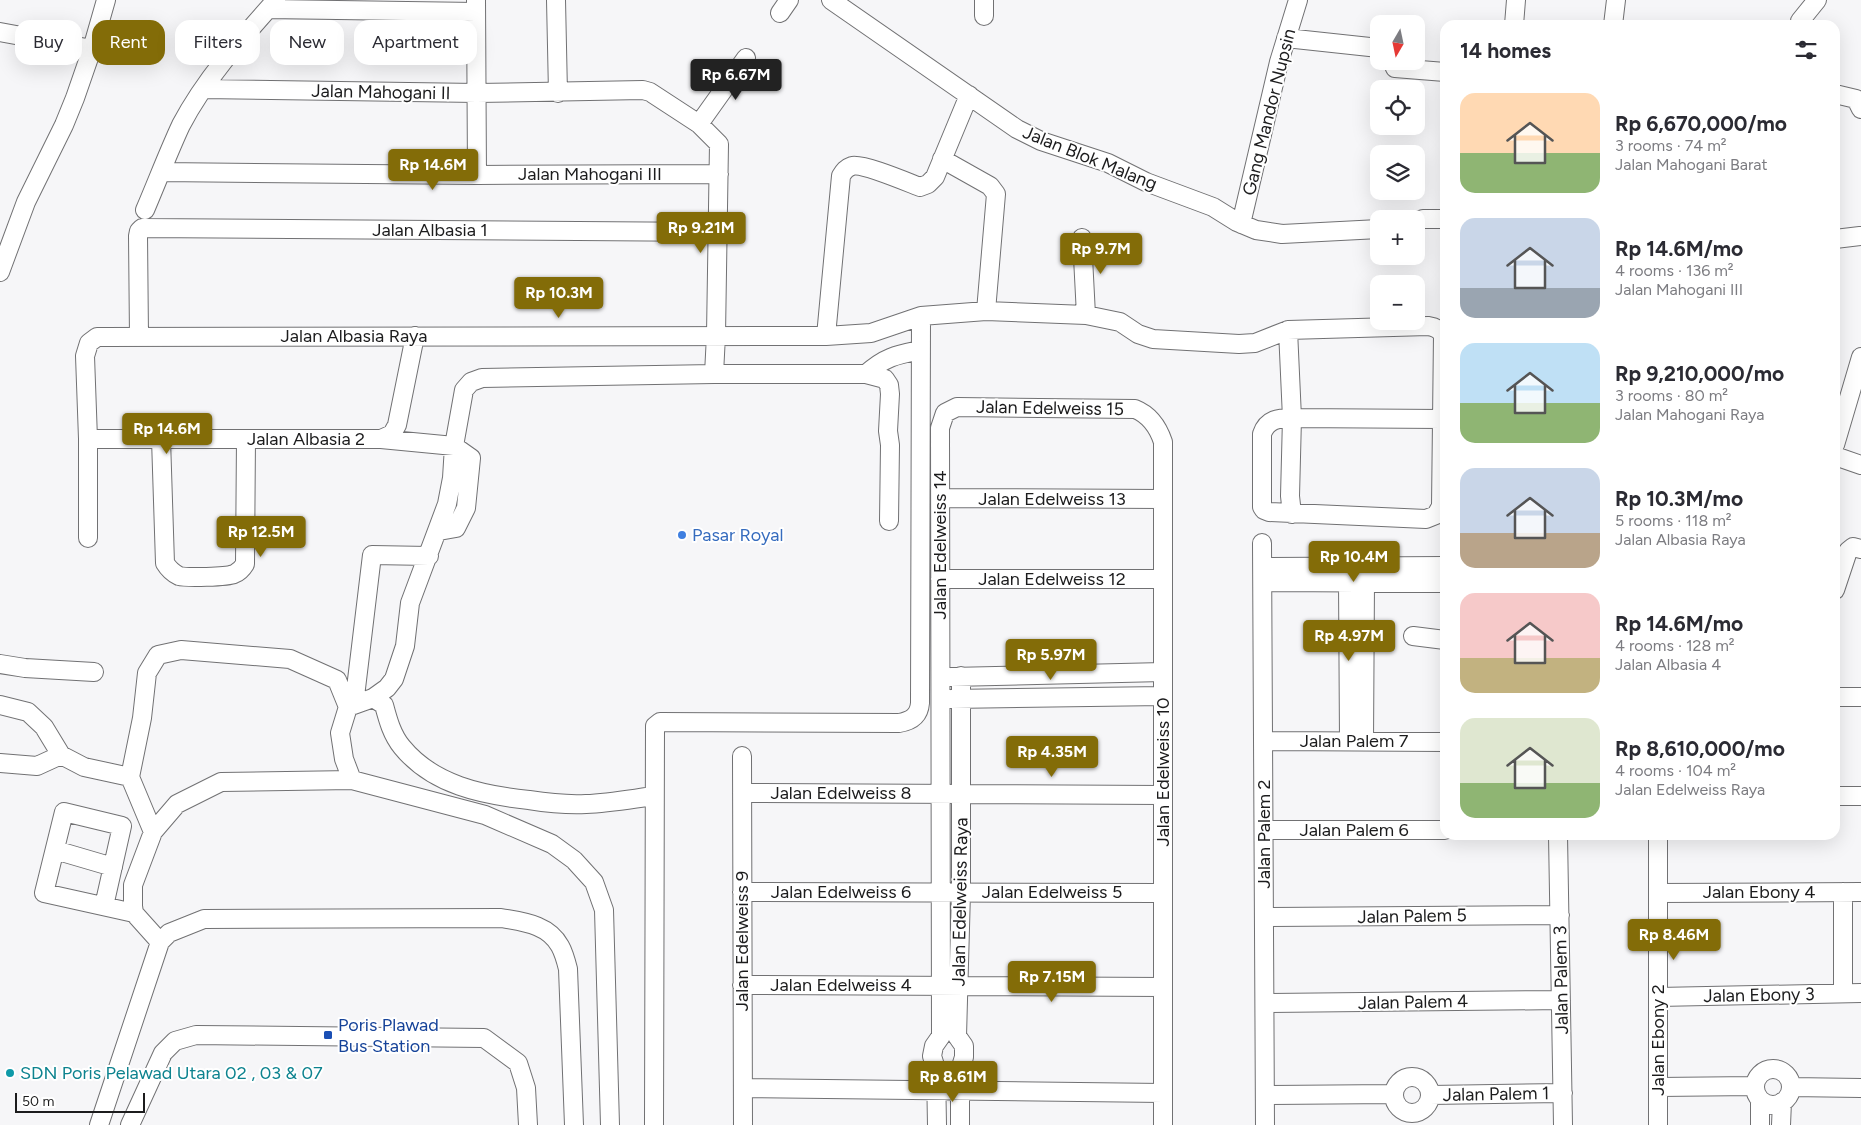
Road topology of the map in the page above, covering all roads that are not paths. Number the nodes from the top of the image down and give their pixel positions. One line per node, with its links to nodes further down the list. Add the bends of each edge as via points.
1 (106, 0): 10 (street)
2 (556, 0): 22 (street)
3 (831, 0): 24 (street, Jalan Blok Malang)
4 (1298, 0): 15 (street, Gang Mandor Nupsin)
5 (1516, 0): 11 (street)
6 (1616, 0): 12 (street)
7 (1817, 0): 13 (street)
8 (272, 4): 9 (street); 21 (street)
9 (476, 6): 23 (street)
10 (100, 20)
11 (1514, 20)
12 (1614, 20)
13 (1802, 20)
14 (0, 32): 17 (street)
15 (1286, 38): 16 (street); 35 (street, Gang Mandor Nupsin)
16 (1370, 47)
17 (92, 49): 41 (street, via 64,125 26,202)
18 (746, 58): 27 (street)
19 (1420, 70): 20 (street)
20 (1440, 72)
21 (203, 89): 23 (street, Jalan Mahogani II); 29 (street, via 182,124)
22 (558, 92): 23 (street, Jalan Mahogani II); 27 (street, Jalan Mahogani II, via 643,90)
23 (477, 93): 31 (street)
24 (969, 95): 28 (street); 35 (street, Jalan Blok Malang, via 1017,129 1042,142 1108,163 1146,182 1213,207)
25 (1840, 95): 26 (street, via 1856,99)
26 (1861, 109)
27 (704, 129): 30 (street, via 718,141)
28 (942, 159): 42 (street, via 995,191); 50 (street, via 928,184 920,187 865,167 854,165 845,169 841,176)
29 (161, 172): 31 (street, Jalan Mahogani III); 32 (street)
30 (719, 174): 31 (street, Jalan Mahogani III); 37 (street)
31 (477, 175)
32 (145, 210)
33 (1440, 218): 34 (street)
34 (1425, 220)
35 (1241, 224): 36 (street, Jalan Blok Malang, via 1282,234)
36 (1370, 229)
37 (718, 232): 47 (street); 48 (street, Jalan Albasia 1, via 142,228 138,236)
38 (1861, 236): 40 (street)
39 (1082, 238): 43 (street)
40 (1840, 239)
41 (0, 272)
42 (986, 311): 43 (street, Jalan Albasia Raya); 44 (street, Jalan Albasia Raya)
43 (1086, 315): 45 (street, Jalan Albasia Raya, via 1120,322 1153,339 1255,343)
44 (920, 316): 50 (street, Jalan Albasia Raya, via 871,333); 51 (street)
45 (1288, 330): 46 (street, Jalan Albasia Raya, via 1428,326); 56 (street)
46 (1440, 332)
47 (716, 335): 49 (street, Jalan Albasia Raya); 50 (street, Jalan Albasia Raya); 53 (street)
48 (139, 336): 49 (street, Jalan Albasia Raya); 60 (street, Jalan Albasia Raya, via 97,337 89,344 85,356)
49 (415, 336): 63 (street, Jalan Albasia 2, via 397,425 392,434)
50 (826, 336)
51 (920, 350): 54 (street, via 892,356); 110 (street, via 920,707 917,714 899,723 660,722 654,729)
52 (1861, 357): 59 (street)
53 (714, 374): 54 (street); 64 (street, via 482,378 471,382 464,390)
54 (866, 374): 71 (street, via 885,379 889,385)
55 (945, 413): 58 (street, Jalan Edelweiss 15, via 957,407 1135,409 1145,413); 67 (street, Jalan Edelweiss 14, via 940,428)
56 (1292, 418): 57 (street); 70 (street); 70 (street, via 1272,421 1262,434 1262,507 1269,512)
57 (1440, 419)
58 (1152, 422): 68 (street, Jalan Edelweiss 10, via 1163,442)
59 (1840, 428)
60 (88, 439): 61 (street, Jalan Albasia 2); 72 (street, Jalan Albasia Raya)
61 (160, 439): 62 (street, Jalan Albasia 2); 62 (street, via 165,563 172,572 182,576 226,576 242,570 245,564)
62 (246, 439): 63 (street, Jalan Albasia 2)
63 (381, 439): 64 (street)
64 (454, 446): 75 (street, via 471,458 466,508 456,528 439,531)
65 (1840, 458): 66 (street)
66 (1861, 465)
67 (941, 498): 68 (street, Jalan Edelweiss 13); 79 (street, Jalan Edelweiss 14)
68 (1163, 499): 80 (street, Jalan Edelweiss 10)
69 (1440, 509): 70 (street, via 1436,515 1426,519)
70 (1292, 514)
71 (890, 521)
72 (88, 538)
73 (1262, 543): 77 (street, Jalan Palem 2)
74 (1861, 549): 78 (street, via 1853,547 1848,551)
75 (429, 556): 93 (street, via 410,603 405,646 394,679); 97 (street, via 372,555)
76 (1440, 566): 77 (street)
77 (1263, 575): 81 (street); 98 (street, Jalan Palem 2)
78 (1840, 575)
79 (940, 579): 80 (street, Jalan Edelweiss 12); 89 (street, Jalan Edelweiss 14)
80 (1163, 579): 87 (street, Jalan Edelweiss 10)
81 (1357, 582): 82 (street); 99 (street)
82 (1440, 582)
83 (1413, 636): 84 (street)
84 (1440, 639)
85 (0, 664): 86 (street)
86 (94, 672)
87 (1163, 672): 88 (street); 90 (street, Jalan Edelweiss 10)
88 (961, 676): 89 (street); 95 (street, Jalan Edelweiss Raya)
89 (940, 677): 94 (street, Jalan Edelweiss Raya)
90 (1163, 696): 95 (street); 109 (street, Jalan Edelweiss 10)
91 (1840, 697): 92 (street)
92 (1861, 697)
93 (373, 698): 97 (street); 110 (street, via 384,705 401,746 419,764 460,787 558,804)
94 (940, 699): 95 (street); 107 (street, Jalan Edelweiss Raya)
95 (961, 699): 108 (street, Jalan Edelweiss Raya)
96 (0, 706): 101 (street, via 28,712 44,727)
97 (351, 706): 104 (street, via 338,680 290,659 180,650 158,655 147,673); 105 (street, via 340,733 344,759)
98 (1263, 741): 99 (street, Jalan Palem 7); 113 (street, Jalan Palem 2)
99 (1357, 741): 100 (street, Jalan Palem 7)
100 (1440, 742)
101 (60, 755): 103 (street, via 37,766); 104 (street, via 84,767)
102 (742, 756): 106 (street, Jalan Edelweiss 9)
103 (0, 763)
104 (130, 777): 115 (street)
105 (352, 780): 115 (street, via 221,782 177,804); 158 (street, via 485,815 552,844 574,860 594,882 604,910)
106 (742, 793): 107 (street, Jalan Edelweiss 8); 120 (street, Jalan Edelweiss 9)
107 (940, 794): 108 (street, Jalan Edelweiss 8); 121 (street, Jalan Edelweiss Raya)
108 (961, 794): 109 (street, Jalan Edelweiss 8); 122 (street, Jalan Edelweiss Raya)
109 (1163, 795): 123 (street, Jalan Edelweiss 10)
110 (654, 796): 159 (street)
111 (1840, 796): 112 (street)
112 (1861, 796)
113 (1264, 830): 114 (street, Jalan Palem 6); 130 (street, Jalan Palem 2)
114 (1440, 830)
115 (153, 832): 128 (street, via 133,885)
116 (1558, 840): 129 (street, Jalan Palem 3)
117 (1658, 840): 126 (street, Jalan Ebony 2)
118 (55, 850): 119 (street); 119 (street, via 64,812 122,826); 127 (street, via 44,893)
119 (113, 867): 127 (street)
120 (742, 892): 121 (street, Jalan Edelweiss 6); 132 (street, Jalan Edelweiss 9)
121 (941, 892): 122 (street, Jalan Edelweiss 5); 133 (street, Jalan Edelweiss Raya)
122 (961, 892): 123 (street, Jalan Edelweiss 5); 134 (street, Jalan Edelweiss Raya)
123 (1163, 892): 135 (street, Jalan Edelweiss 10)
124 (1843, 892): 125 (street, Jalan Ebony 4); 126 (street, Jalan Ebony 4); 136 (street)
125 (1861, 892)
126 (1658, 893): 138 (street, Jalan Ebony 2)
127 (104, 906): 128 (street)
128 (134, 914): 131 (street)
129 (1560, 915): 130 (street, Jalan Palem 5); 139 (street, Jalan Palem 3)
130 (1264, 917): 140 (street, Jalan Palem 2)
131 (160, 942): 154 (street); 157 (street, via 169,933 204,919 500,918 530,923 550,932 560,946 568,968)
132 (742, 985): 133 (street, Jalan Edelweiss 4); 143 (street, Jalan Edelweiss 9)
133 (940, 986): 134 (street, Jalan Edelweiss 4); 145 (street, Jalan Edelweiss Raya, via 940,1036 932,1056)
134 (959, 986): 135 (street, Jalan Edelweiss 4); 146 (street, Jalan Edelweiss Raya, via 957,1036 964,1046)
135 (1163, 987): 149 (street, Jalan Edelweiss 10)
136 (1843, 993): 137 (street, Jalan Ebony 3); 138 (street, Jalan Ebony 3)
137 (1861, 993)
138 (1658, 996): 141 (street, Jalan Ebony 2)
139 (1561, 1000): 140 (street, Jalan Palem 4); 147 (street, Jalan Palem 3)
140 (1264, 1003): 150 (street, Jalan Palem 2)
141 (1658, 1087): 148 (street); 167 (street, Jalan Ebony 2)
142 (1791, 1087): 144 (street); 148 (street, via 1789,1078 1774,1068 1764,1070 1757,1077); 152 (street)
143 (743, 1088): 145 (street); 160 (street, Jalan Edelweiss 9)
144 (1861, 1088)
145 (936, 1090): 146 (street); 161 (street, Jalan Edelweiss Raya)
146 (960, 1090): 149 (street); 162 (street, Jalan Edelweiss Raya)
147 (1563, 1093): 153 (street, Jalan Palem 1); 166 (street, Jalan Palem 3)
148 (1758, 1093): 152 (street, via 1767,1104); 168 (street)
149 (1163, 1094): 163 (street, Jalan Edelweiss 10)
150 (1265, 1095): 151 (street); 164 (street, Jalan Palem 2)
151 (1396, 1101): 153 (street, via 1406,1111); 153 (street, via 1397,1085 1412,1076 1428,1086); 165 (street)
152 (1782, 1102): 169 (street)
153 (1424, 1110)
154 (99, 1125)
155 (130, 1125): 156 (street, via 163,1053 175,1041 196,1035 484,1038 518,1062 526,1088)
156 (528, 1125)
157 (574, 1125)
158 (610, 1125)
159 (654, 1125)
160 (743, 1125)
161 (937, 1125)
162 (960, 1125)
163 (1163, 1125)
164 (1265, 1125)
165 (1400, 1125)
166 (1563, 1125)
167 (1658, 1125)
168 (1760, 1125)
169 (1781, 1125)

